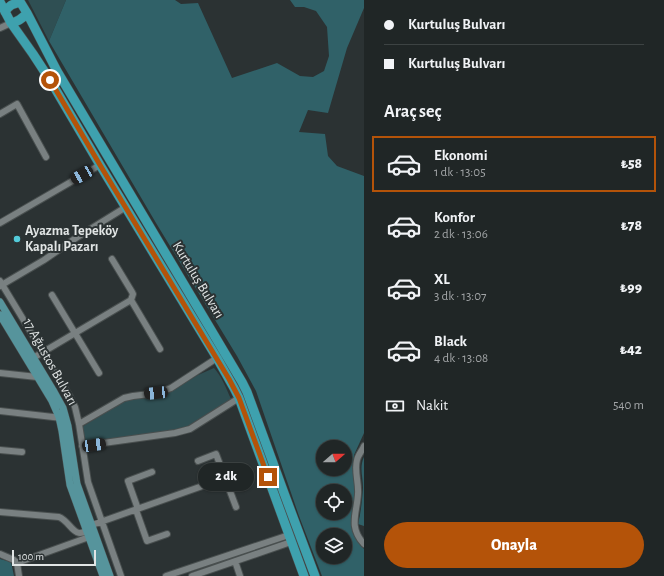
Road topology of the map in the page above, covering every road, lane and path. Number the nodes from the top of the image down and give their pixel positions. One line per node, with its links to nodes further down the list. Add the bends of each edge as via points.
1 (20, 1): 3 (highway, Kurtuluş Bulvarı); 4 (highway, via 9,6)
2 (0, 2): 4 (highway)
3 (27, 13): 5 (highway, via 19,21); 58 (highway, Kurtuluş Bulvarı, via 57,71 242,382)
4 (2, 14): 5 (highway, Kurtuluş Bulvarı)
5 (11, 23): 6 (street); 9 (highway, Kurtuluş Bulvarı, via 50,80)
6 (0, 28)
7 (0, 114): 8 (street, via 17,104)
8 (46, 157)
9 (100, 165): 10 (highway, Kurtuluş Bulvarı); 11 (street)
10 (126, 206): 13 (street, via 44,260); 22 (highway, Kurtuluş Bulvarı)
11 (0, 223)
12 (112, 259): 15 (street, via 133,294)
13 (1, 284): 20 (street)
14 (52, 295): 18 (street)
15 (131, 300): 18 (street); 19 (street)
16 (0, 302): 21 (main road, 17 Ağustos Bulvarı)
17 (0, 315): 25 (main road, 17 Ağustos Bulvarı)
18 (75, 333): 20 (street); 24 (street)
19 (160, 349)
20 (43, 352): 21 (street); 29 (street, via 73,403)
21 (33, 358): 28 (main road, 17 Ağustos Bulvarı, via 63,408)
22 (217, 358): 26 (highway, Kurtuluş Bulvarı); 29 (street, via 171,388 124,398)
23 (0, 373): 25 (street)
24 (99, 373)
25 (37, 377): 28 (main road, 17 Ağustos Bulvarı)
26 (239, 398): 30 (street, via 186,430); 43 (highway, Kurtuluş Bulvarı)
27 (0, 411): 28 (street)
28 (62, 418): 41 (main road, 17 Ağustos Bulvarı)
29 (79, 424): 30 (street)
30 (82, 446): 40 (street, via 88,482)
31 (364, 446): 44 (street, via 356,464 358,489 354,524)
32 (0, 450): 33 (street)
33 (22, 452)
34 (198, 461): 36 (street, via 216,454)
35 (152, 472): 38 (street, via 128,481)
36 (225, 478): 37 (street); 38 (street)
37 (236, 507)
38 (137, 509): 40 (street); 42 (street, via 147,541)
39 (0, 512): 41 (street, via 59,517 75,532)
40 (102, 522): 41 (street); 53 (street)
41 (89, 531): 48 (street); 51 (main road, 17 Ağustos Bulvarı); 52 (main road, 17 Ağustos Bulvarı)
42 (167, 534)
43 (290, 538): 46 (street); 47 (street); 57 (highway, Kurtuluş Bulvarı)
44 (364, 544)
45 (0, 554): 48 (street)
46 (227, 556): 47 (street); 49 (street)
47 (232, 562): 55 (street); 56 (street)
48 (16, 563): 50 (street)
49 (174, 575): 54 (street)
50 (19, 576)
51 (103, 576)
52 (110, 576)
53 (121, 576)
54 (166, 576)
55 (192, 576)
56 (240, 576)
57 (304, 576)
58 (315, 576)

